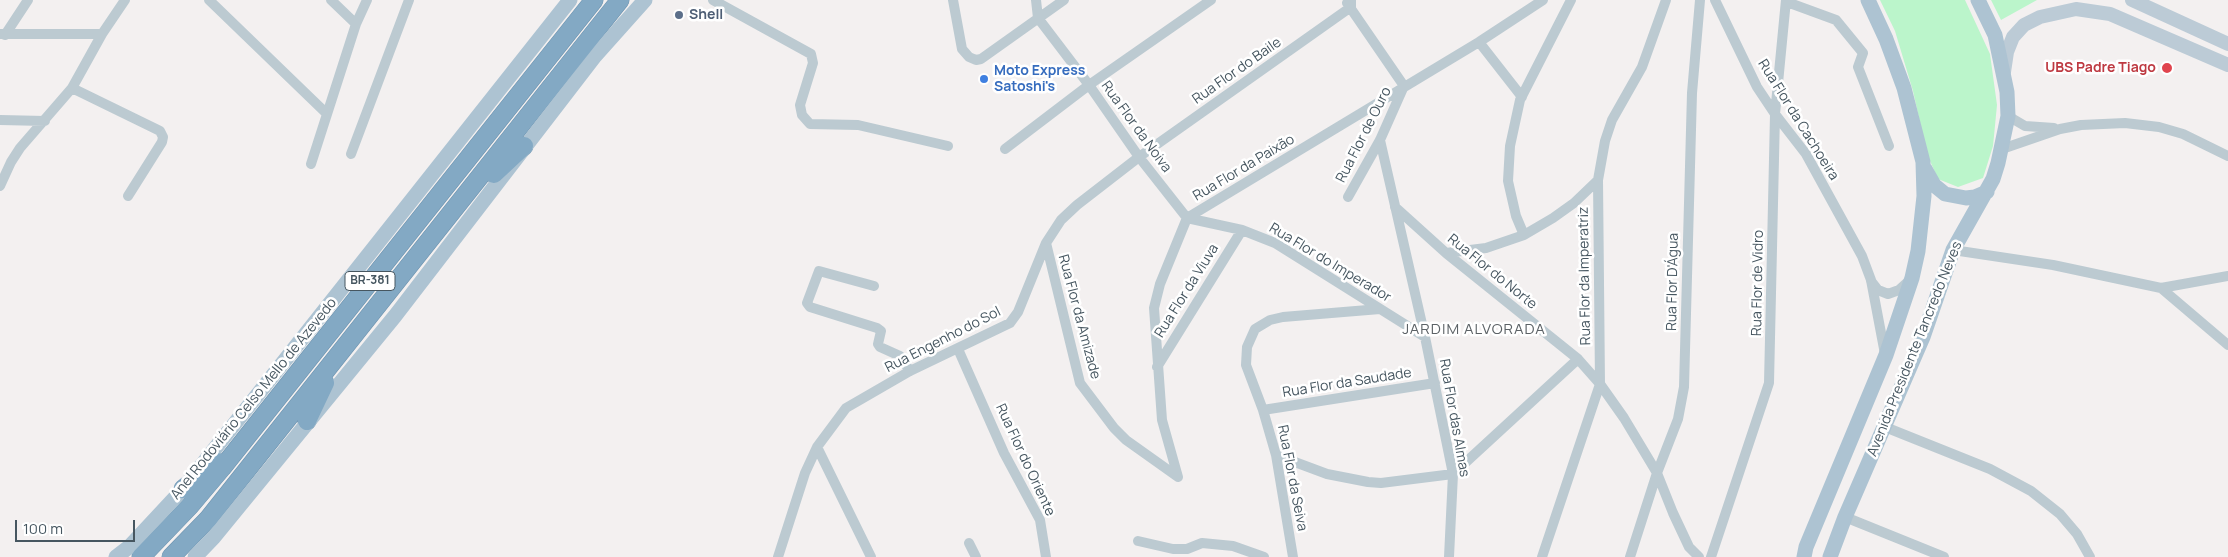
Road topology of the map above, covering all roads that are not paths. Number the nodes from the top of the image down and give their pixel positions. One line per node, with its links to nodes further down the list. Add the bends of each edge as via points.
1 (28, 0): 30 (street)
2 (125, 0): 31 (street)
3 (209, 0): 41 (street)
4 (331, 0): 29 (street)
5 (367, 0): 29 (street)
6 (409, 0): 53 (street)
7 (570, 0): 96 (main road, Anel Rodoviário Celso Mello de Azevedo)
8 (594, 0): 90 (highway, Anel Rodoviário Celso Mello de Azevedo / BR-381)
9 (620, 0): 64 (highway, BR-381)
10 (646, 0): 48 (main road, via 595,56)
11 (713, 0): 49 (street, via 811,54 812,63 800,105 802,115 810,124 858,125)
12 (953, 0): 27 (street, via 962,49 976,60)
13 (1036, 0): 27 (street)
14 (1064, 0): 27 (street)
15 (1211, 0): 37 (street)
16 (1543, 0): 33 (street, Rua Flor da Paixão)
17 (1571, 0): 40 (street)
18 (1666, 0): 58 (street, Rua Flor da Imperatriz, via 1642,67 1612,120)
19 (1700, 0): 93 (street, Rua Flor D'Água, via 1692,93 1684,387 1678,419)
20 (1715, 0): 42 (street, Rua Flor da Cachoeira)
21 (1868, 0): 56 (main road, Avenida Presidente Tancredo Neves, via 1904,88)
22 (1978, 0): 36 (main road, Avenida Presidente Tancredo Neves, via 1996,35)
23 (2132, 0): 26 (main road)
24 (1787, 1): 42 (street, Rua Flor de Vidro); 50 (street, via 1836,20 1863,53 1858,67)
25 (1349, 2): 38 (street); 55 (street, Rua Flor do Baile)
26 (2148, 4): 28 (main road)
27 (1038, 18): 37 (street, Rua Flor da Noiva)
28 (2179, 22): 32 (main road, via 2168,26); 34 (main road)
29 (356, 24): 41 (street)
30 (2, 34): 31 (street)
31 (102, 34): 39 (street)
32 (2165, 37): 35 (main road); 36 (main road, via 2100,11 2076,9 2040,17 2024,25 2013,37)
33 (1479, 42): 38 (street, Rua Flor da Paixão); 40 (street)
34 (2228, 44)
35 (2228, 65)
36 (2004, 72): 43 (main road, Avenida Presidente Tancredo Neves)
37 (1089, 85): 51 (street); 55 (street, Rua Flor da Noiva)
38 (1404, 86): 47 (street, Rua Flor de Ouro); 65 (street, Rua Flor da Paixão)
39 (72, 88): 45 (street); 61 (street, via 162,134 162,142)
40 (1522, 97): 67 (street, via 1510,146 1508,181)
41 (326, 114): 57 (street)
42 (1775, 114): 73 (street, Rua Flor da Cachoeira, via 1806,154 1862,256); 115 (street, Rua Flor de Vidro, via 1769,382)
43 (2008, 116): 46 (street, via 2025,126); 52 (main road, Avenida Presidente Tancredo Neves)
44 (0, 120): 45 (street)
45 (45, 121): 59 (street, via 20,148)
46 (2060, 128): 52 (street); 54 (street, via 2125,123 2159,127 2183,134)
47 (1380, 140): 62 (street, Rua Flor de Ouro); 63 (street, Rua Flor das Almas)
48 (524, 146): 64 (highway); 88 (main road, via 395,316)
49 (948, 146)
50 (1889, 146)
51 (1006, 150)
52 (2002, 150): 60 (main road, Avenida Presidente Tancredo Neves)
53 (352, 154)
54 (2228, 156)
55 (1139, 157): 65 (street, Rua Flor da Noiva); 68 (street, Rua Engenho do Sol, via 1076,205)
56 (1924, 162): 60 (main road, via 1934,185 1945,194 1966,198); 72 (main road, Avenida Presidente Tancredo Neves, via 1924,196)
57 (311, 164)
58 (1598, 180): 67 (street, via 1574,204); 86 (street, Rua Flor da Imperatriz)
59 (0, 186)
60 (1986, 192): 69 (main road, Avenida Presidente Tancredo Neves)
61 (128, 196)
62 (1348, 197)
63 (1395, 207): 70 (street, Rua Flor do Norte); 77 (street, Rua Flor das Almas)
64 (457, 208): 81 (highway, BR-381)
65 (1187, 218): 66 (street, Rua Flor do Imperador); 83 (street, Rua Flor da Paixão, via 1156,295)
66 (1242, 230): 76 (street, Rua Flor do Imperador, via 1275,243); 83 (street, Rua Flor da Viuva)
67 (1524, 235): 70 (street, via 1486,248)
68 (1046, 243): 79 (street, Rua Engenho do Sol, via 1010,323); 95 (street, Rua Flor da Amizade, via 1080,383 1126,440)
69 (1953, 250): 75 (street, via 2053,265); 89 (main road, Avenida Presidente Tancredo Neves, via 1923,337)
70 (1446, 253): 82 (street, Rua Flor do Norte)
71 (2228, 276): 75 (street)
72 (1912, 278): 73 (street, via 1899,290 1888,294 1878,290); 80 (main road, Avenida Presidente Tancredo Neves)
73 (1871, 280): 80 (street, Rua Flor da Cachoeira)
74 (874, 286): 84 (street, via 819,271 807,303 810,307 877,328 881,331 880,347 898,355)
75 (2161, 288): 78 (street)
76 (1380, 308): 77 (street, Rua Flor do Imperador); 87 (street, Rua Flor da Seiva, via 1283,317 1255,329 1245,356)
77 (1425, 337): 85 (street, Rua Flor das Almas)
78 (2228, 345)
79 (958, 349): 84 (street, Rua Engenho do Sol); 108 (street, Rua Flor do Oriente, via 1004,453 1040,520)
80 (1886, 355): 116 (main road, Avenida Presidente Tancredo Neves)
81 (338, 356): 88 (highway); 103 (highway, BR-381, via 208,519)
82 (1578, 359): 86 (street, Rua Flor do Norte); 94 (street)
83 (1157, 367): 95 (street, Rua Flor da Paixão, via 1162,420)
84 (910, 371): 91 (street, Rua Engenho do Sol, via 846,408)
85 (1435, 383): 87 (street, Rua Flor da Saudade); 94 (street, Rua Flor das Almas)
86 (1600, 384): 93 (street, Rua Flor do Norte); 112 (street, Rua Flor da Imperatriz)
87 (1263, 410): 92 (street, Rua Flor da Seiva)
88 (307, 421): 104 (main road)
89 (1885, 427): 97 (main road, Avenida Presidente Tancredo Neves); 118 (street, via 1990,468 2031,491 2060,514)
90 (252, 430): 96 (highway); 102 (highway, Anel Rodoviário Celso Mello de Azevedo / BR-381, via 190,506)
91 (817, 447): 105 (street, Rua Engenho do Sol, via 805,473); 106 (street)
92 (1276, 455): 94 (street, via 1327,474 1368,482); 110 (street, Rua Flor da Seiva)
93 (1657, 473): 113 (street, Rua Flor D'Água); 114 (street, Rua Flor do Norte, via 1689,547)
94 (1453, 474): 111 (street, Rua Flor das Almas)
95 (1178, 477)
96 (183, 490): 101 (main road, Anel Rodoviário Celso Mello de Azevedo)
97 (1845, 517): 100 (street); 117 (main road, Avenida Presidente Tancredo Neves)
98 (1138, 541): 109 (street, via 1173,549 1187,549 1202,543 1233,546)
99 (969, 544): 107 (street)
100 (1941, 556)
101 (116, 557)
102 (141, 557)
103 (171, 557)
104 (195, 557)
105 (778, 557)
106 (871, 557)
107 (976, 557)
108 (1046, 557)
109 (1264, 557)
110 (1293, 557)
111 (1448, 557)
112 (1542, 557)
113 (1630, 557)
114 (1700, 557)
115 (1711, 557)
116 (1804, 557)
117 (1830, 557)
118 (2090, 557)

